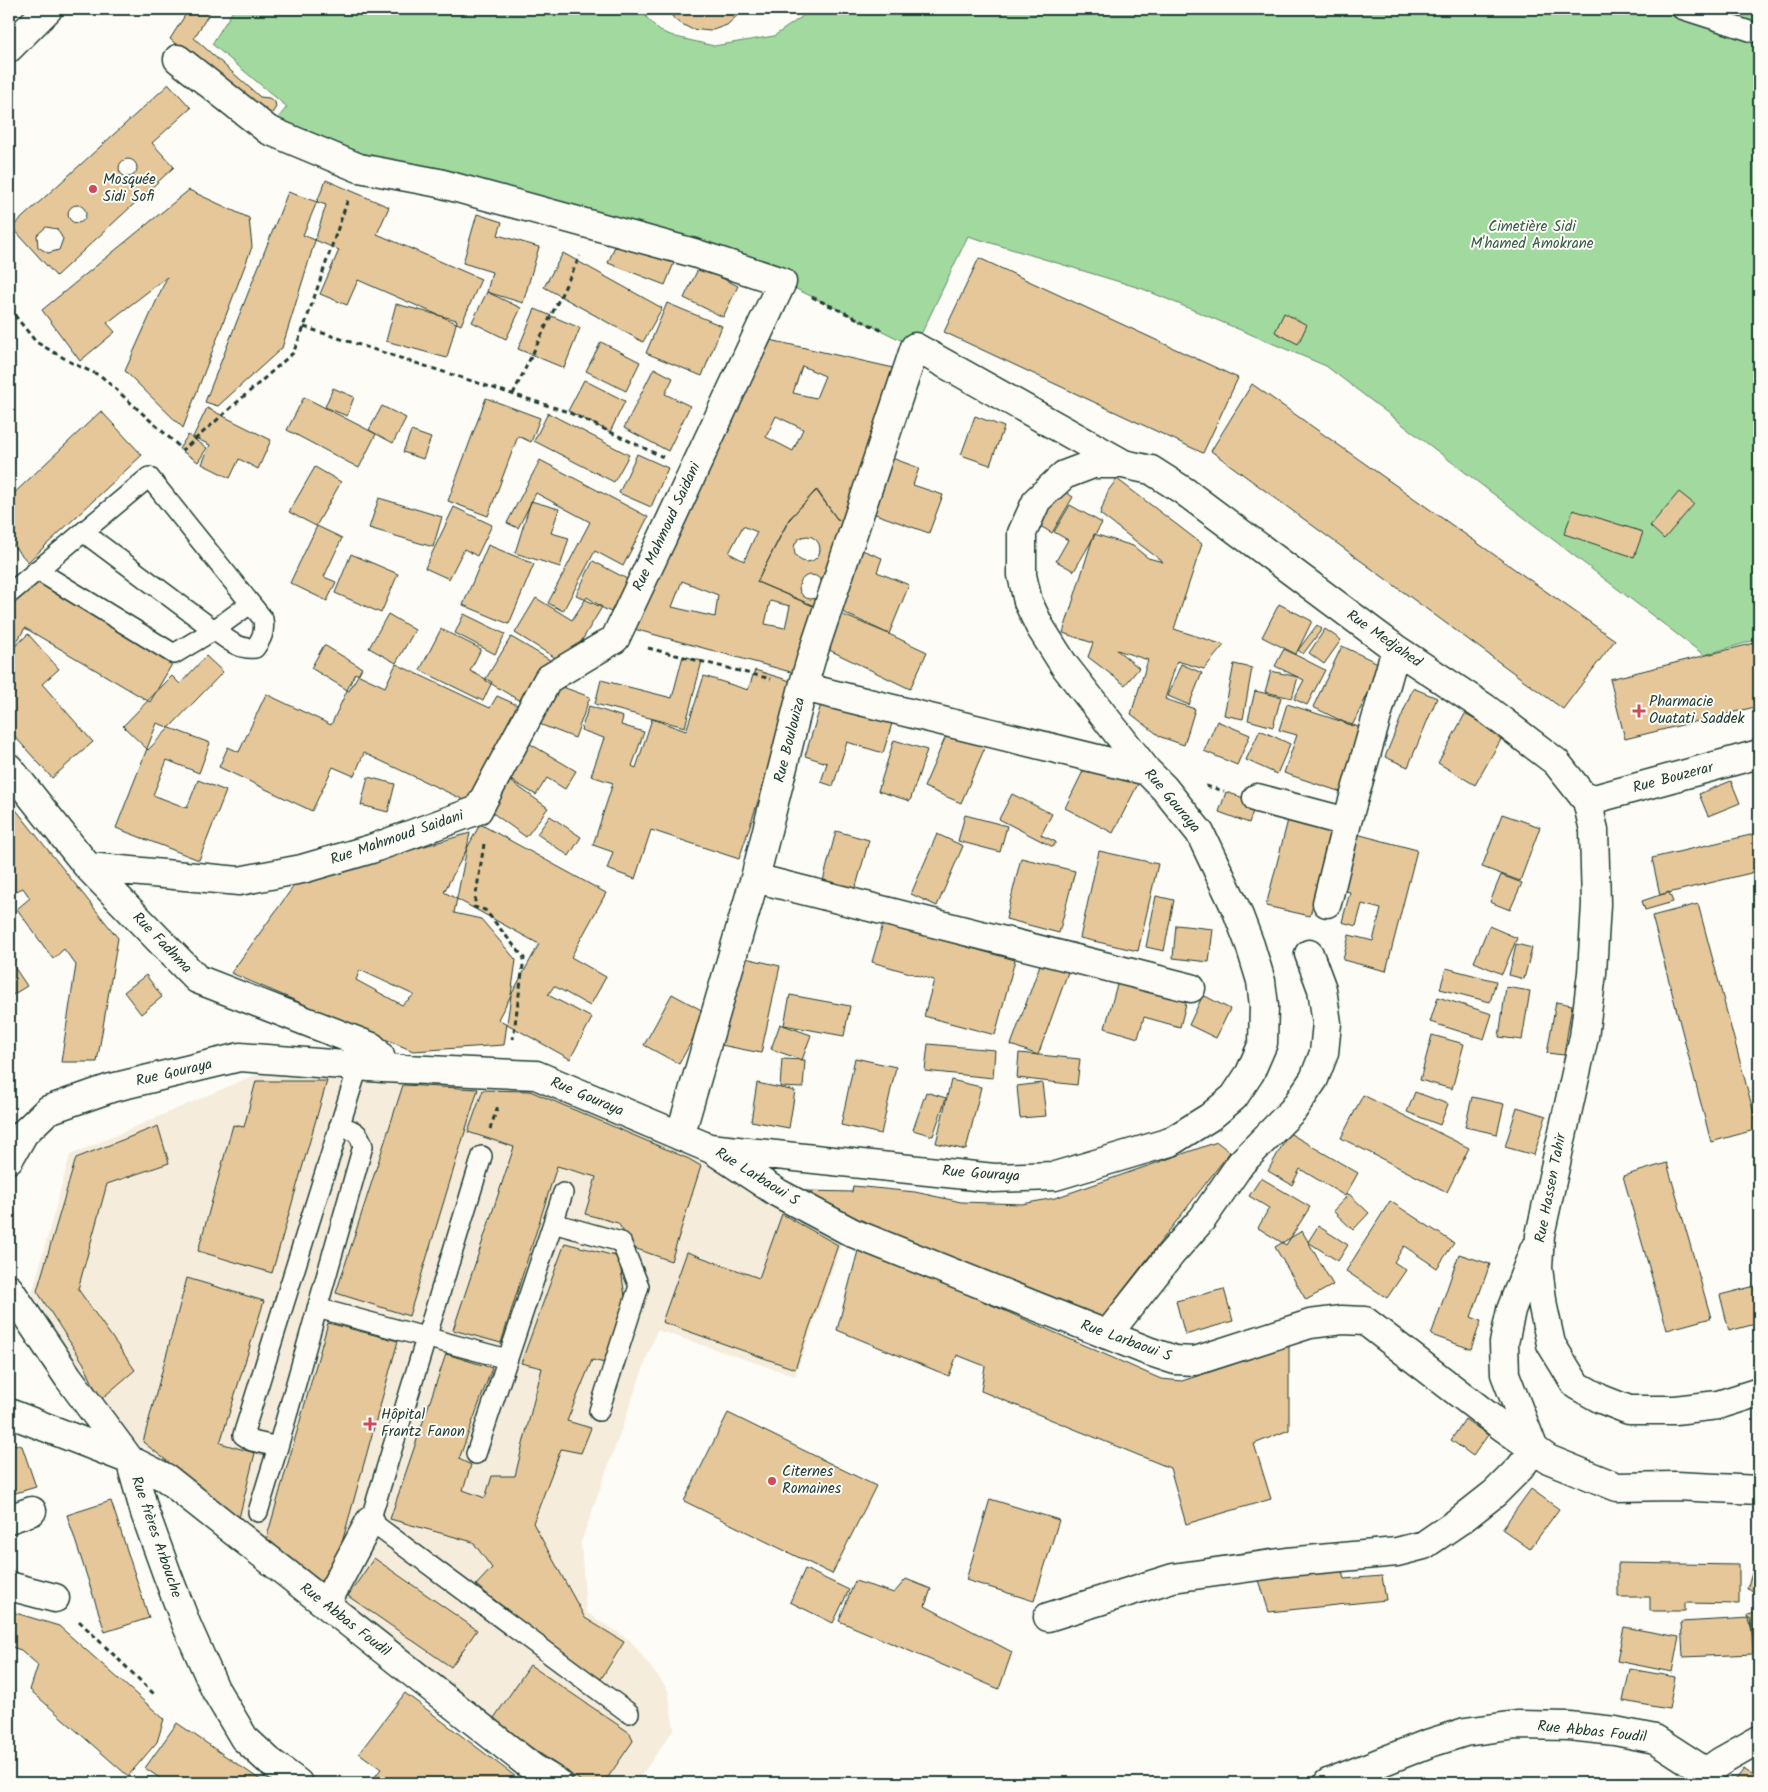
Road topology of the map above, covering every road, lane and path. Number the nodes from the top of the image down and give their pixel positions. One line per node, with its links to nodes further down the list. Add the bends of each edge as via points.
1 (48, 9): 4 (street)
2 (1681, 9): 3 (lane)
3 (1759, 34)
4 (9, 48)
5 (178, 59): 6 (street, via 268,130)
6 (359, 168): 7 (street, via 439,183); 10 (path)
7 (595, 226): 8 (street, via 694,253); 12 (path)
8 (782, 282): 11 (path); 14 (street, Rue Mahmoud Saidani)
9 (9, 308): 10 (path, via 36,342 101,376 183,450 293,353)
10 (304, 327): 12 (path)
11 (915, 347): 13 (street); 22 (street, Rue Boulouiza)
12 (513, 394): 14 (path, via 568,412)
13 (1123, 464): 21 (street, Rue Medjahed, via 1151,470 1184,492); 25 (street, Rue Gouraya, via 1093,464 1064,475 1037,500 1022,533 1022,575 1028,602 1064,665)
14 (693, 471): 20 (street, Rue Mahmoud Saidani)
15 (83, 532): 16 (lane); 18 (lane, via 149,477); 19 (lane)
16 (37, 570): 17 (lane); 19 (lane, via 174,654)
17 (9, 594)
18 (250, 604): 19 (lane); 19 (lane, via 263,619 262,639 255,648 245,649)
19 (214, 630)
20 (615, 639): 22 (path); 28 (street, Rue Mahmoud Saidani, via 548,679)
21 (1396, 649): 27 (street, Rue Medjahed, via 1485,708 1556,762); 29 (street)
22 (803, 687): 25 (street); 32 (street, Rue Boulouiza)
23 (1759, 754): 27 (street, Rue Bouzerar)
24 (9, 768): 31 (street, Rue Fadhma)
25 (1147, 772): 40 (street, Rue Gouraya, via 1200,833 1237,911 1261,981 1263,1043 1250,1073 1234,1097 1210,1117 1170,1142 1055,1176 994,1178)
26 (1257, 798): 29 (street)
27 (1587, 801): 30 (street, Rue Medjahed, via 1594,830)
28 (478, 810): 31 (street, Rue Mahmoud Saidani, via 302,870 239,881); 37 (path, via 485,838 474,906 485,910 524,958)
29 (1348, 822): 33 (street)
30 (1594, 854): 45 (street, Rue Hassen Tahir, via 1596,904 1584,1037)
31 (88, 867): 36 (street, Rue Fadhma, via 197,979 372,1047 380,1056)
32 (755, 878): 35 (street); 39 (street, Rue Boulouiza)
33 (1327, 903)
34 (1309, 954): 48 (street, via 1322,989 1327,1023 1324,1053 1314,1079 1293,1110 1241,1163 1203,1218)
35 (1191, 988)
36 (370, 1067): 37 (street, Rue Gouraya); 38 (lane); 42 (street, Rue Gouraya, via 240,1057 111,1088 48,1110 24,1133)
37 (508, 1074): 39 (street, Rue Gouraya, via 536,1075); 41 (path)
38 (339, 1126): 47 (lane, via 361,1137 363,1146); 56 (lane, via 243,1435 252,1441)
39 (680, 1136): 40 (street, Rue Gouraya)
40 (709, 1148): 48 (street, Rue Larbaoui S, via 778,1192 853,1233)
41 (482, 1156): 49 (lane)
42 (9, 1159)
43 (563, 1194): 44 (lane)
44 (553, 1223): 50 (lane); 53 (lane, via 621,1242 639,1286)
45 (1540, 1235): 52 (street, Rue Hassen Tahir, via 1538,1268 1551,1344 1576,1385 1629,1410 1718,1406); 57 (street, via 1511,1310 1504,1343 1505,1374)
46 (9, 1289): 51 (street, Rue frères Arbouche)
47 (318, 1308): 49 (lane); 56 (lane)
48 (1107, 1335): 57 (street, Rue Larbaoui S, via 1175,1360 1195,1361 1310,1324 1365,1321)
49 (426, 1337): 50 (lane); 62 (lane)
50 (507, 1359): 58 (lane)
51 (68, 1377): 55 (street, via 74,1405 70,1417 60,1427); 59 (street, Rue frères Arbouche)
52 (1759, 1392)
53 (599, 1410)
54 (9, 1413): 55 (street, Rue Abbas Foudil)
55 (42, 1425): 59 (street, Rue Abbas Foudil)
56 (278, 1447): 61 (lane)
57 (1534, 1449): 60 (street, Rue Larbaoui S, via 1548,1459 1617,1487); 66 (street, via 1495,1493 1424,1545 1397,1552 1286,1562 1173,1578)
58 (476, 1454)
59 (130, 1460): 65 (street, Rue Abbas Foudil, via 166,1478); 71 (street, Rue frères Arbouche, via 145,1513 186,1626 215,1689 244,1738)
60 (1759, 1490)
61 (258, 1512)
62 (370, 1521): 65 (street); 68 (lane)
63 (9, 1586): 64 (street)
64 (55, 1598): 67 (path)
65 (326, 1604): 72 (street, Rue Abbas Foudil, via 533,1768)
66 (1048, 1617)
67 (154, 1694)
68 (629, 1713)
69 (1759, 1740): 70 (street, via 1727,1757)
70 (1704, 1778): 73 (street, Rue Abbas Foudil, via 1654,1739 1569,1726 1517,1725 1466,1732)
71 (298, 1783)
72 (558, 1783)
73 (1328, 1783)

